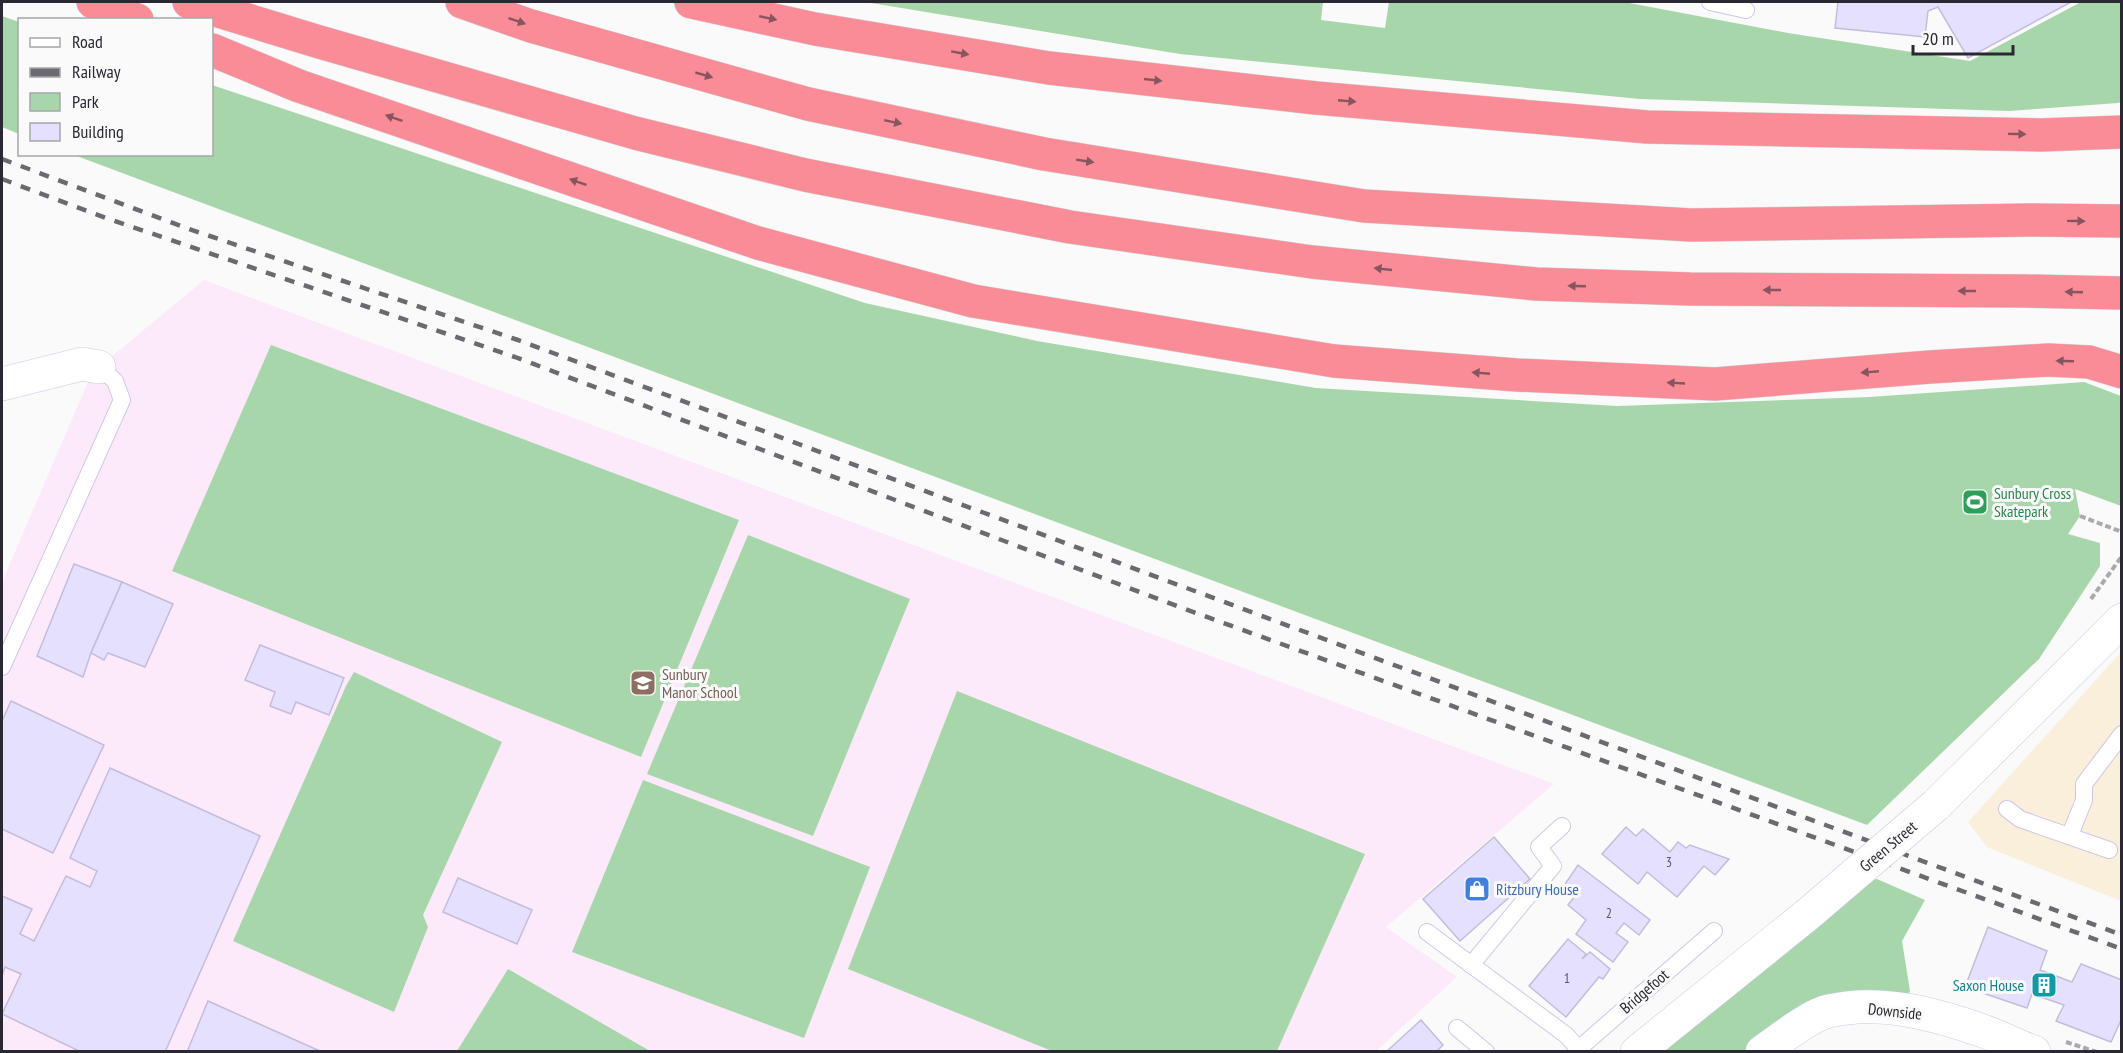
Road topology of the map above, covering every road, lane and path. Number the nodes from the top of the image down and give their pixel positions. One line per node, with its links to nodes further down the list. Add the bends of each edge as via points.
1 (93, 2): 7 (highway)
2 (189, 2): 11 (highway, one-way to 2, via 1536,284 1312,262 1070,227 805,175 635,133)
3 (462, 2): 10 (highway, one-way to 10, via 531,26 808,104 1044,154 1364,206 1691,225)
4 (691, 2): 9 (highway, one-way to 9, via 815,29 1049,68 1316,98 1647,127 2041,135)
5 (1710, 2): 6 (lane)
6 (1746, 9)
7 (132, 18)
8 (213, 50): 13 (highway, one-way to 8, via 2089,362 2048,360 1715,384 1517,375 1334,361 985,303 758,243 299,86)
9 (2121, 132)
10 (2121, 221)
11 (2121, 293)
12 (99, 367): 14 (street, via 81,364); 18 (lane, via 115,381 122,400)
13 (2121, 372)
14 (2, 384)
15 (2080, 516): 16 (path)
16 (2121, 532)
17 (2121, 620): 31 (street, Green Street, bridge, via 1936,805)
18 (2, 667)
19 (2121, 734): 22 (lane, via 2084,784 2084,800)
20 (2007, 809): 22 (lane, via 2019,819)
21 (1562, 826): 26 (lane, via 1539,847 1553,866)
22 (2070, 835): 23 (lane)
23 (2109, 850)
24 (1714, 930): 28 (lane, Bridgefoot)
25 (1427, 932): 26 (lane)
26 (1471, 965): 28 (lane, via 1566,1035)
27 (1457, 1028): 30 (lane)
28 (1576, 1050)
29 (2027, 1050): 32 (street, Downside, via 1983,1031 1914,1010 1868,1007 1827,1011)
30 (1486, 1052)
31 (1637, 1052)
32 (1762, 1052)

